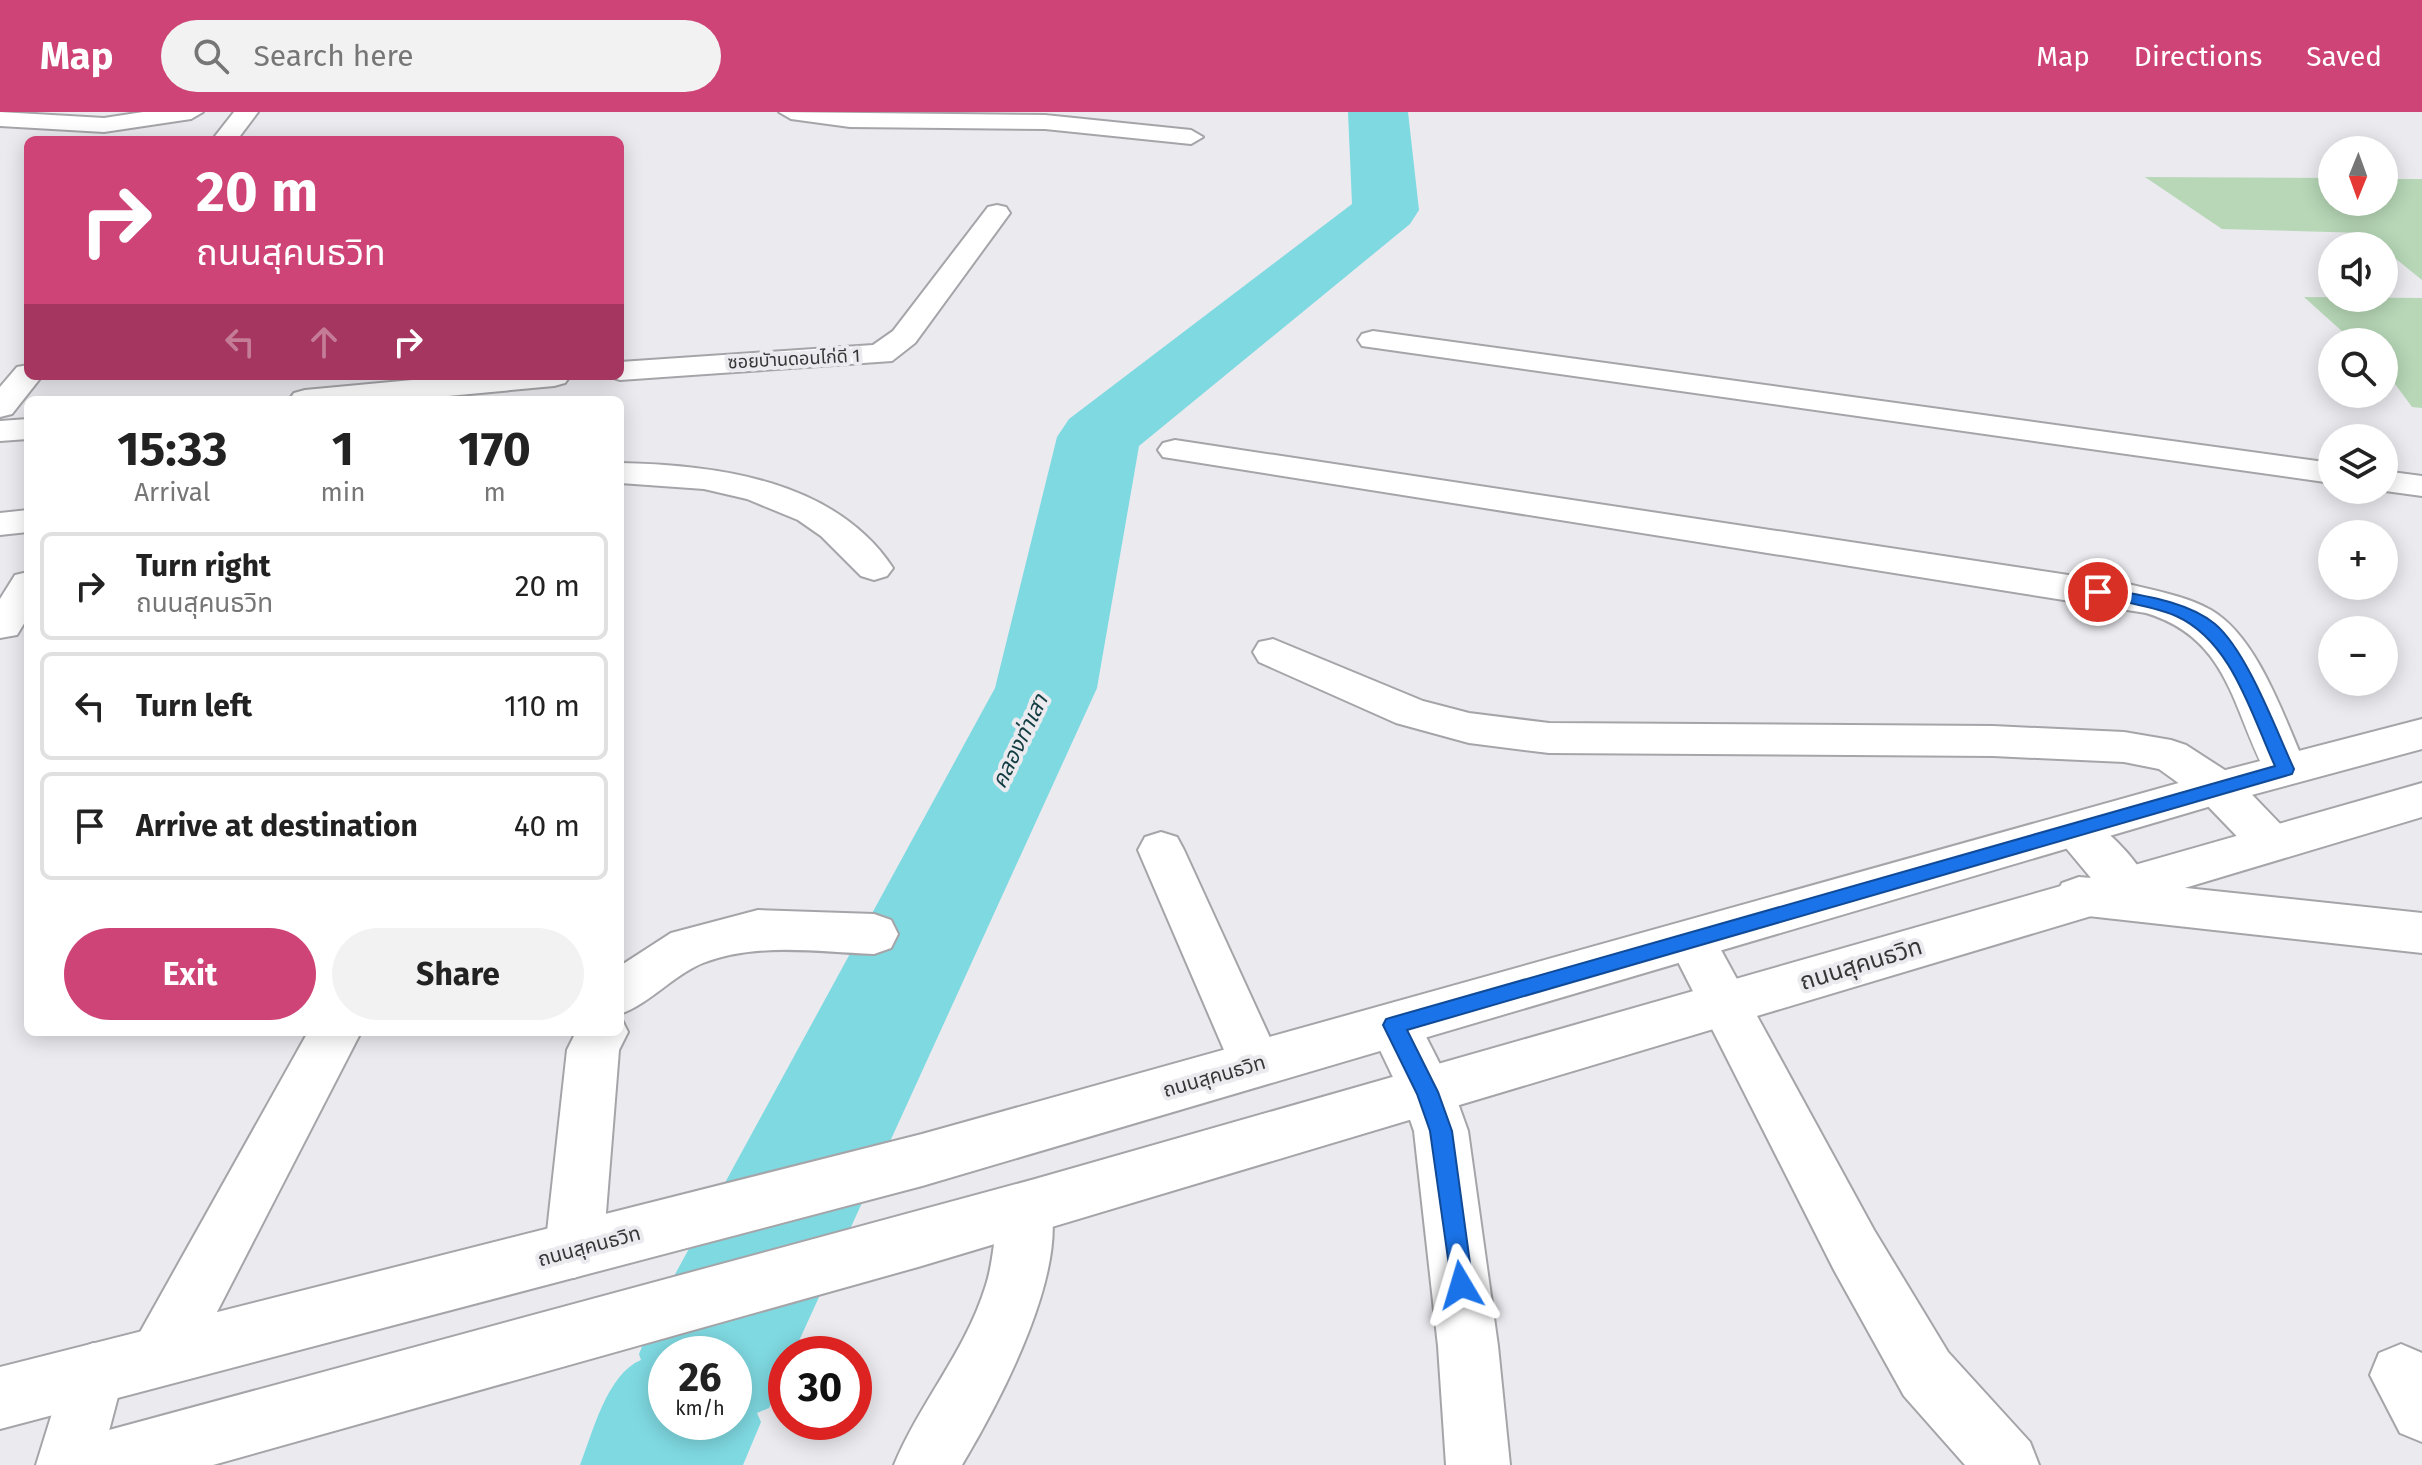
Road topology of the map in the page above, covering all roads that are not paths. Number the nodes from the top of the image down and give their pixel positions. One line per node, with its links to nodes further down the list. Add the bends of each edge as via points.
1 (191, 112): 4 (street)
2 (246, 112): 6 (street)
3 (791, 112): 7 (street, via 850,120 1045,122)
4 (159, 115): 5 (street, via 104,125)
5 (0, 119)
6 (227, 136)
7 (1191, 137)
8 (0, 138): 9 (street)
9 (24, 143)
10 (997, 213): 12 (street, ซอยบัานดอนไก่ดี 1, via 904,337 881,354)
11 (1373, 340): 20 (street)
12 (624, 371)
13 (24, 379): 16 (street)
14 (512, 380): 15 (street)
15 (346, 396)
16 (0, 407)
17 (24, 429): 18 (street)
18 (0, 431)
19 (1175, 450): 31 (street, via 2128,596 2179,611 2209,628 2237,665)
20 (2318, 471)
21 (624, 473): 26 (street, via 730,483 796,505 835,529)
22 (2398, 483): 23 (street)
23 (2422, 486)
24 (24, 521): 25 (street)
25 (0, 524)
26 (874, 568)
27 (24, 591): 28 (street)
28 (3, 626)
29 (1273, 652): 32 (street, via 1411,713 1469,728 1549,738 2124,747 2171,756)
30 (2422, 734): 31 (street, ถนนสุคนธวิท)
31 (2285, 769): 32 (street, ถนนสุคนธวิท)
32 (2218, 788): 34 (street, ถนนสุคนธวิท); 35 (street)
33 (2422, 800): 35 (street, ถนนสุคนธวิท)
34 (2074, 830): 37 (street); 40 (street, ถนนสุคนธวิท)
35 (2271, 843): 37 (street, ถนนสุคนธวิท)
36 (1161, 850): 46 (street)
37 (2102, 890): 38 (street); 42 (street, ถนนสุคนธวิท)
38 (2422, 933)
39 (874, 934): 41 (street, via 758,930 688,947)
40 (1692, 942): 42 (street); 43 (street, ถนนสุคนธวิท)
41 (624, 990)
42 (1724, 1006): 47 (street, ถนนสุคนธวิท); 57 (street, via 1926,1374)
43 (1394, 1025): 46 (street, ถนนสุคนธวิท); 47 (street)
44 (333, 1036): 50 (street)
45 (600, 1036): 49 (street, via 593,1050)
46 (1256, 1064): 49 (street, ถนนสุคนธวิท, via 922,1160)
47 (1427, 1092): 48 (street, ถนนสุคนธวิท); 56 (street, via 1447,1162)
48 (1026, 1209): 54 (street, ถนนสุคนธวิท); 55 (street, via 1016,1284 978,1380)
49 (574, 1250): 50 (street, ถนนสุคนธวิท)
50 (161, 1356): 51 (street, ถนนสุคนธวิท)
51 (93, 1374): 52 (street, ถนนสุคนธวิท); 53 (street)
52 (0, 1398)
53 (68, 1465)
54 (98, 1465)
55 (926, 1465)
56 (1478, 1465)
57 (2007, 1465)

